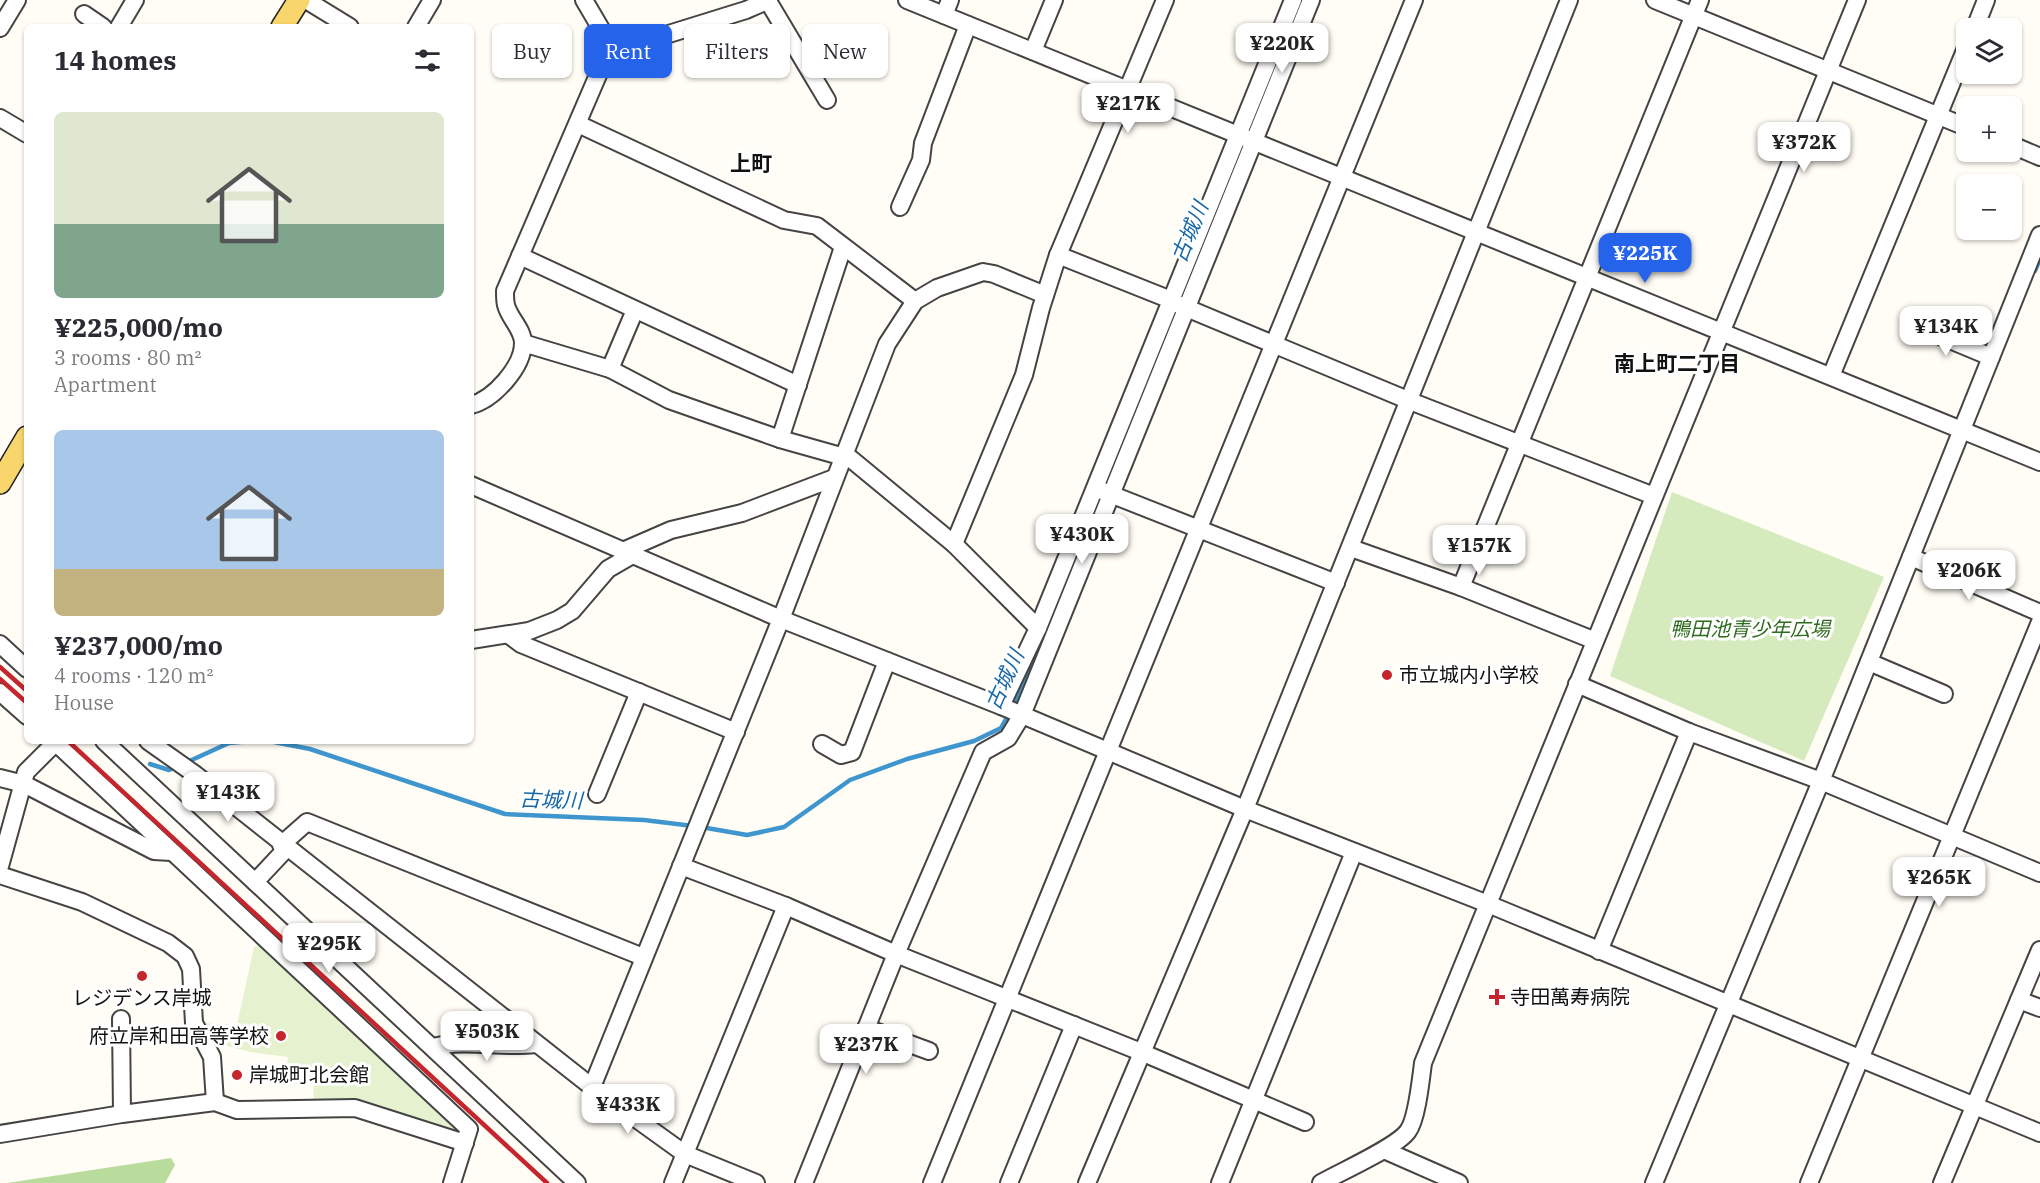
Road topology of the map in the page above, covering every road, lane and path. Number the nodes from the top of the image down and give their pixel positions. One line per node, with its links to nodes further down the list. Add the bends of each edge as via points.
1 (17, 0): 29 (street)
2 (135, 0): 23 (street)
3 (298, 0): 24 (main road)
4 (306, 0): 25 (street)
5 (432, 0): 26 (street)
6 (584, 0): 27 (street)
7 (769, 0): 30 (street); 36 (street)
8 (907, 0): 18 (street)
9 (1054, 0): 31 (street)
10 (1165, 0): 35 (street)
11 (1293, 0): 42 (street)
12 (1311, 0): 42 (street)
13 (1414, 0): 45 (street)
14 (1569, 0): 47 (street)
15 (1655, 0): 19 (street)
16 (1857, 0): 32 (street)
17 (1986, 0): 21 (street)
18 (947, 8): 28 (street)
19 (1697, 8): 32 (street); 52 (street)
20 (84, 14): 22 (street)
21 (1979, 18)
22 (99, 24)
23 (121, 24)
24 (284, 24)
25 (345, 24)
26 (418, 24)
27 (599, 24)
28 (968, 25): 31 (street); 46 (street, via 923,143 921,160)
29 (0, 28)
30 (672, 33)
31 (1033, 51): 35 (street)
32 (1827, 71): 37 (street); 58 (street)
33 (1956, 73): 37 (street)
34 (597, 78): 40 (street)
35 (1128, 90): 42 (street); 50 (street)
36 (827, 100)
37 (1939, 116): 39 (street); 63 (street)
38 (0, 118): 41 (street)
39 (1956, 123)
40 (578, 124): 49 (street, via 783,220 817,226); 51 (street)
41 (24, 132)
42 (1246, 138): 45 (street); 55 (street)
43 (2022, 150): 44 (street)
44 (2040, 157)
45 (1342, 178): 47 (street); 59 (street)
46 (900, 207)
47 (1475, 231): 52 (street); 65 (street)
48 (2039, 240): 61 (street)
49 (843, 247): 54 (street); 64 (street)
50 (1058, 255): 53 (street); 55 (street)
51 (520, 256): 56 (street); 60 (street, via 505,291 506,305)
52 (1586, 279): 58 (street); 69 (street)
53 (1045, 295): 54 (street, via 983,272); 80 (street, via 1024,375)
54 (915, 301): 71 (street, via 887,344)
55 (1176, 303): 59 (street); 76 (street); 77 (street)
56 (635, 310): 62 (street); 64 (street)
57 (1914, 325): 61 (street)
58 (1720, 333): 63 (street); 78 (street)
59 (1273, 342): 65 (street); 79 (street)
60 (523, 343): 62 (street); 66 (street, via 518,362 503,382 491,395)
61 (1991, 357): 67 (street)
62 (610, 369): 68 (street, via 669,400)
63 (1831, 376): 67 (street)
64 (798, 385): 68 (street)
65 (1410, 400): 69 (street); 81 (street)
66 (474, 404)
67 (1962, 430): 72 (street); 83 (street)
68 (780, 439): 71 (street)
69 (1520, 444): 78 (street); 85 (street)
70 (24, 450): 74 (main road)
71 (842, 457): 73 (street); 80 (street, via 851,459)
72 (2040, 462)
73 (834, 478): 82 (street, via 742,513 671,530); 87 (street)
74 (0, 483)
75 (474, 486): 82 (street)
76 (1093, 489): 77 (street); 89 (street)
77 (1110, 493): 79 (street); 103 (street)
78 (1653, 495): 92 (street)
79 (1197, 528): 84 (street); 111 (street)
80 (954, 544): 89 (street)
81 (1351, 548): 84 (street); 85 (street)
82 (630, 552): 87 (street); 90 (street, via 608,569 572,611 529,631)
83 (1911, 556): 86 (street); 95 (street)
84 (1336, 583): 116 (street)
85 (1461, 587): 92 (street)
86 (2040, 613)
87 (781, 619): 94 (street); 104 (street)
88 (2040, 622): 117 (street)
89 (1038, 628): 101 (street)
90 (509, 635): 91 (street); 99 (street, via 521,644)
91 (474, 640)
92 (1593, 640): 97 (street)
93 (0, 644): 96 (street)
94 (887, 661): 101 (street); 110 (street, via 852,752 841,755)
95 (1869, 662): 100 (street); 113 (street)
96 (24, 666)
97 (1577, 684): 105 (street); 126 (street)
98 (0, 692): 102 (street)
99 (639, 692): 104 (street); 115 (street)
100 (1944, 694)
101 (1001, 706): 103 (street)
102 (24, 714)
103 (1021, 714): 111 (street); 130 (street, via 1008,738 983,752)
104 (736, 732): 122 (street)
105 (1689, 732): 113 (street); 129 (street)
106 (53, 744): 114 (street, via 26,772)
107 (59, 744): 119 (street)
108 (107, 744): 125 (street)
109 (152, 744): 118 (street)
110 (822, 744)
111 (1108, 751): 116 (street); 132 (street)
112 (0, 777): 114 (street)
113 (1821, 781): 117 (street); 134 (street)
114 (24, 784): 119 (street, via 154,851); 121 (street)
115 (597, 794)
116 (1245, 809): 120 (street); 142 (street)
117 (1950, 836): 123 (street); 143 (street)
118 (284, 847): 125 (street); 131 (street, via 307,822); 139 (street)
119 (171, 852): 152 (street, via 469,1129)
120 (1354, 852): 126 (street); 145 (street)
121 (0, 866)
122 (681, 866): 127 (street); 131 (street)
123 (2040, 873)
124 (0, 875): 146 (street, via 82,902 185,956 191,969 194,1023 212,1057)
125 (255, 882): 140 (street)
126 (1488, 904): 129 (street); 153 (street, via 1423,1063 1408,1131)
127 (786, 906): 130 (street); 154 (street)
128 (2040, 950): 133 (street)
129 (1599, 951): 134 (street)
130 (896, 954): 132 (street); 138 (street)
131 (644, 957): 144 (street)
132 (1008, 998): 137 (street); 161 (street)
133 (2019, 1000): 135 (street); 147 (street)
134 (1728, 1006): 143 (street); 167 (street)
135 (2040, 1008)
136 (121, 1018): 148 (street)
137 (1074, 1025): 142 (street); 162 (street)
138 (867, 1028): 141 (street); 160 (street)
139 (535, 1044): 140 (street, via 453,1042); 144 (street)
140 (433, 1047): 157 (street)
141 (929, 1051)
142 (1141, 1052): 145 (street); 163 (street)
143 (1860, 1061): 147 (street); 168 (street)
144 (592, 1087): 154 (street)
145 (1254, 1100): 149 (street); 164 (street)
146 (215, 1102): 148 (street); 152 (street, via 237,1110 355,1108)
147 (1972, 1107): 150 (street); 169 (street)
148 (122, 1114): 151 (street)
149 (1305, 1122)
150 (2040, 1133)
151 (0, 1134)
152 (465, 1143): 156 (street)
153 (1384, 1150): 165 (street); 166 (street)
154 (685, 1154): 155 (street); 158 (street)
155 (737, 1180): 159 (street)
156 (452, 1183)
157 (577, 1183)
158 (673, 1183)
159 (756, 1183)
160 (804, 1183)
161 (932, 1183)
162 (1009, 1183)
163 (1087, 1183)
164 (1220, 1183)
165 (1321, 1183)
166 (1459, 1183)
167 (1654, 1183)
168 (1809, 1183)
169 (1942, 1183)

